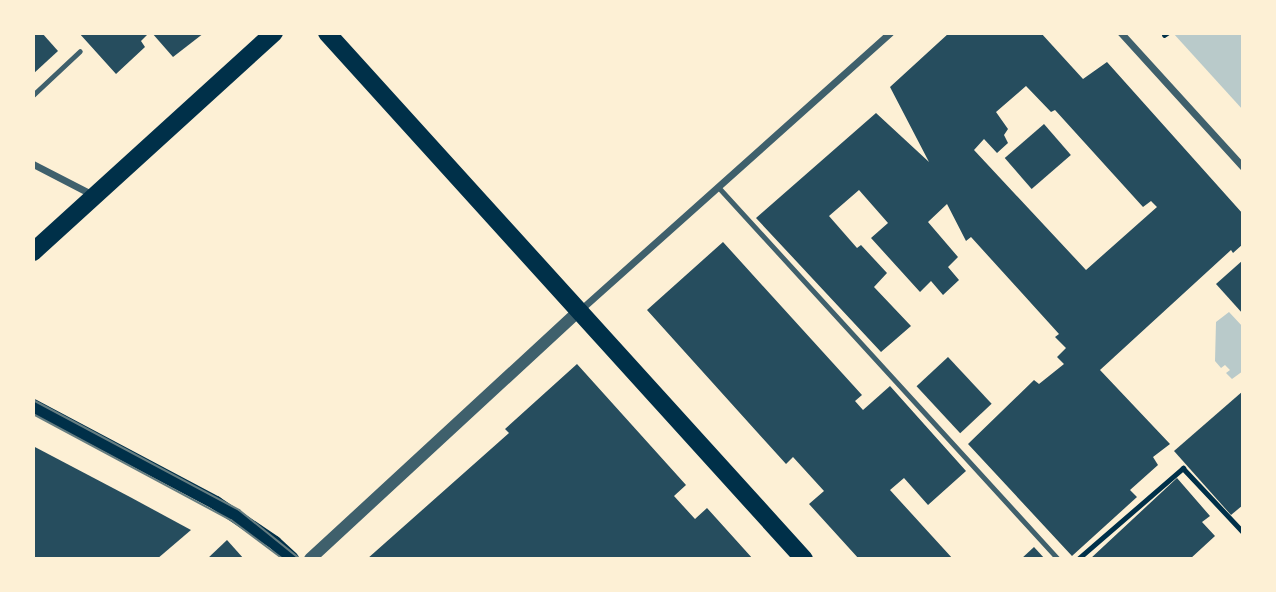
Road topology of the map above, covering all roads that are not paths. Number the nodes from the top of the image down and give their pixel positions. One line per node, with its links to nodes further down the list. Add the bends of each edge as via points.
1 (274, 33): 10 (main road)
2 (327, 33): 12 (main road)
3 (890, 33): 9 (street)
4 (1121, 33): 8 (street)
5 (80, 51): 6 (lane)
6 (33, 95)
7 (33, 164): 10 (street)
8 (1243, 167)
9 (719, 188): 12 (street); 17 (lane)
10 (95, 196): 11 (main road)
11 (33, 252)
12 (578, 312): 15 (street); 16 (main road)
13 (33, 406): 14 (main road, via 216,503)
14 (292, 559)
15 (310, 559)
16 (804, 559)
17 (1058, 559)

